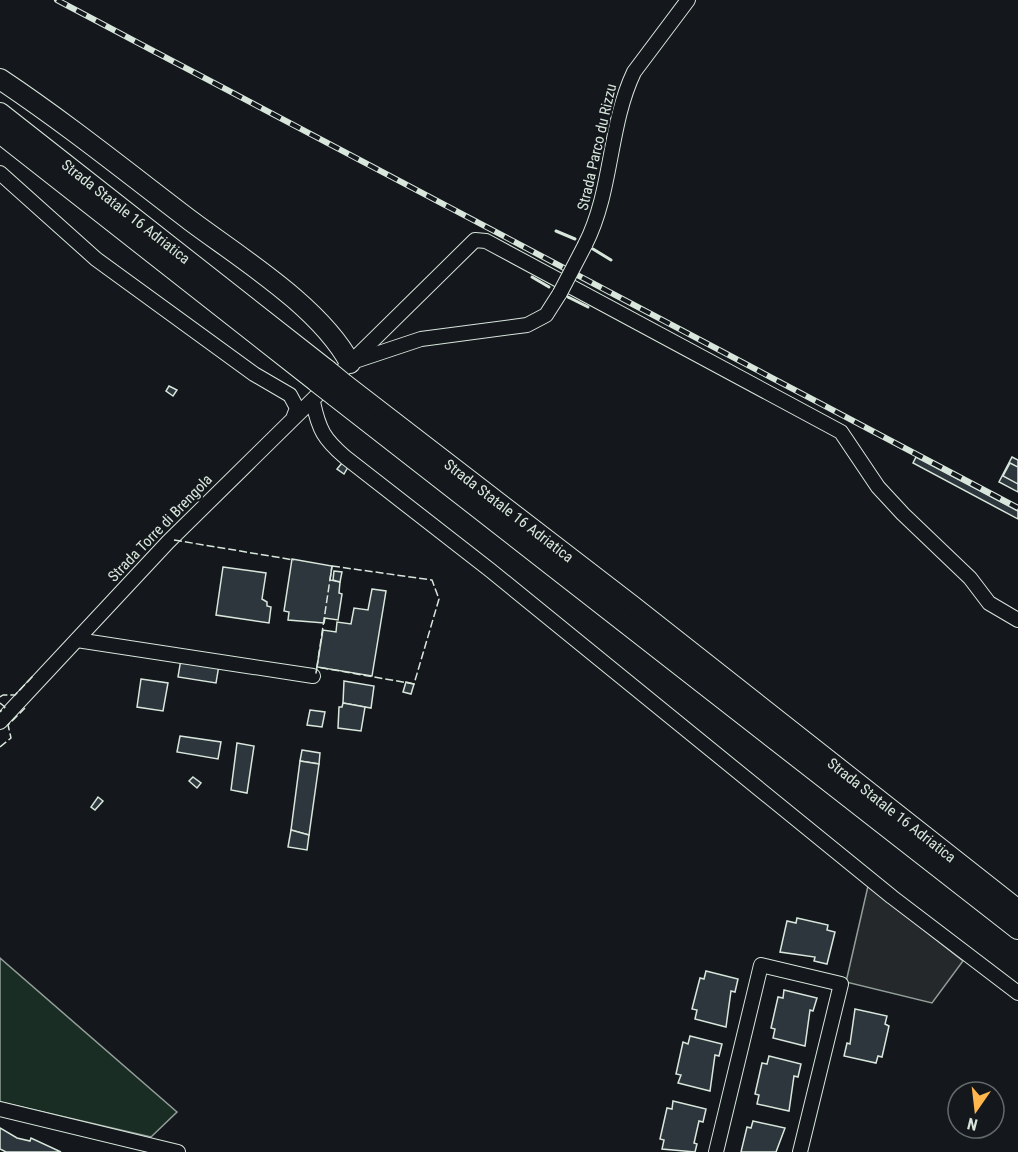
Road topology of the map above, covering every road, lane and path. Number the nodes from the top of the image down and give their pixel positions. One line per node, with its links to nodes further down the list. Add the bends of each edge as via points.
1 (688, 0): 6 (street, Strada Parco du Rizzu, bridge, via 628,83 618,114 600,210 546,315 527,325 421,339)
2 (0, 79): 6 (highway, via 63,121 271,281 327,328)
3 (0, 113): 7 (highway, Strada Statale 16 Adriatica)
4 (0, 133): 7 (highway, Strada Statale 16 Adriatica)
5 (0, 173): 10 (street, via 114,273 254,374 290,395 297,408)
6 (350, 363): 9 (street, Strada Torre di Brengola); 11 (street, Strada Torre di Brengola, via 475,240 486,241 841,432 890,501 970,578 988,603)
7 (322, 376): 8 (highway, Strada Statale 16 Adriatica, bridge)
8 (339, 390): 15 (highway, Strada Statale 16 Adriatica, via 632,605); 16 (highway, Strada Statale 16 Adriatica)
9 (313, 402): 10 (street, Strada Torre di Brengola); 17 (street, via 326,441 345,457 892,897)
10 (294, 416): 12 (street, Strada Torre di Brengola)
11 (1018, 621)
12 (77, 640): 13 (street); 14 (street, Strada Torre di Brengola)
13 (313, 676)
14 (0, 722)
15 (1018, 910)
16 (1018, 929)
17 (1018, 993)
18 (0, 1109): 19 (street)
19 (178, 1152)
20 (716, 1152): 21 (street, via 761,965 841,984)
21 (800, 1152)

